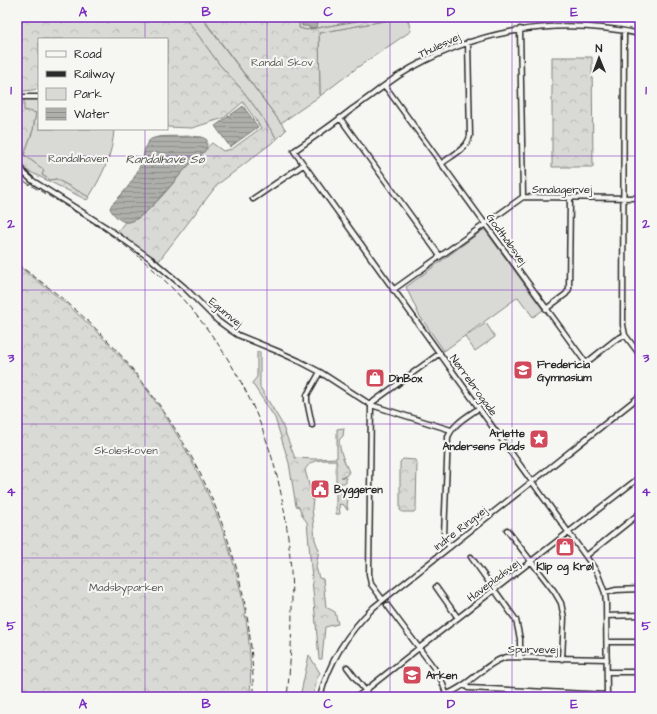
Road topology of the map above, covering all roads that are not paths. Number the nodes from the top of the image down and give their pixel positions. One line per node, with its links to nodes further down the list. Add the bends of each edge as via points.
1 (520, 29): 2 (street, Thulesvej, via 592,26); 4 (street, Thulesvej); 13 (street)
2 (624, 30): 3 (street, Thulesvej); 15 (street)
3 (640, 34)
4 (468, 42): 5 (street, Thulesvej, via 430,58); 12 (street, via 470,136 465,146)
5 (385, 86): 8 (street, Thulesvej); 12 (street, Godthåbsvej)
6 (17, 97): 7 (street)
7 (38, 97)
8 (340, 118): 9 (street, Thulesvej); 19 (street)
9 (294, 151): 11 (street, Nørrebrogade)
10 (17, 162): 25 (street, Egumvej, via 33,182 125,240 165,270 228,329)
11 (303, 164): 17 (street); 20 (street, Nørrebrogade)
12 (441, 164): 18 (street, Godthåbsvej)
13 (522, 197): 14 (street, Smalagervej); 18 (street, Smalagervej)
14 (570, 198): 15 (street, Smalagervej); 21 (street, via 569,290)
15 (623, 198): 16 (street, Smalagervej); 22 (street)
16 (640, 198)
17 (253, 199)
18 (485, 224): 19 (street, Smalagervej); 21 (street, Godthåbsvej)
19 (440, 256): 20 (street, Smalagervej)
20 (393, 290): 23 (street, Nørrebrogade)
21 (546, 309): 22 (street, Godthåbsvej, via 586,363 615,340)
22 (625, 336): 24 (street)
23 (440, 353): 27 (street); 28 (street, Nørrebrogade)
24 (640, 355)
25 (320, 372): 27 (street, Egumvej); 29 (street, via 307,395)
26 (640, 396): 32 (street, Indre Ringvej)
27 (371, 405): 30 (street, Egumvej); 44 (street, via 369,574 371,584)
28 (479, 408): 30 (street); 32 (street, Nørrebrogade)
29 (312, 425)
30 (451, 430): 36 (street, via 447,443 444,535)
31 (640, 477): 35 (street, Havepladsvej)
32 (532, 482): 35 (street, Nørrebrogade); 36 (street, Indre Ringvej)
33 (640, 513): 37 (street)
34 (507, 530): 39 (street)
35 (569, 533): 37 (street, Nørrebrogade); 39 (street, Havepladsvej)
36 (450, 547): 44 (street, Indre Ringvej)
37 (586, 556): 43 (street, Nørrebrogade, via 597,572)
38 (471, 558): 42 (street)
39 (532, 562): 42 (street, Havepladsvej); 53 (street, via 561,603 564,618)
40 (436, 587): 48 (street)
41 (640, 589): 43 (street)
42 (495, 590): 48 (street, Havepladsvej); 52 (street, via 516,620)
43 (605, 593): 47 (street, Nørrebrogade)
44 (383, 600): 62 (street, Indre Ringvej, via 352,630 328,673)
45 (387, 605): 51 (street)
46 (640, 615): 47 (street)
47 (606, 616): 49 (street, Nørrebrogade)
48 (458, 618): 51 (street, Havepladsvej)
49 (607, 642): 50 (street); 54 (street, Nørrebrogade)
50 (640, 642)
51 (418, 648): 59 (street, Havepladsvej); 60 (street, via 442,681)
52 (520, 656): 53 (street, Spurvevej); 58 (street, Spurvevej, via 499,659)
53 (562, 659): 54 (street, Spurvevej)
54 (607, 660): 56 (street, Nørrebrogade)
55 (347, 667): 59 (street)
56 (607, 672): 57 (street); 61 (street, Nørrebrogade)
57 (640, 672)
58 (465, 686): 60 (street, Spurvevej); 61 (street)
59 (365, 691): 63 (street, Havepladsvej); 64 (street)
60 (447, 696)
61 (607, 696)
62 (320, 697)
63 (357, 697)
64 (370, 697)

